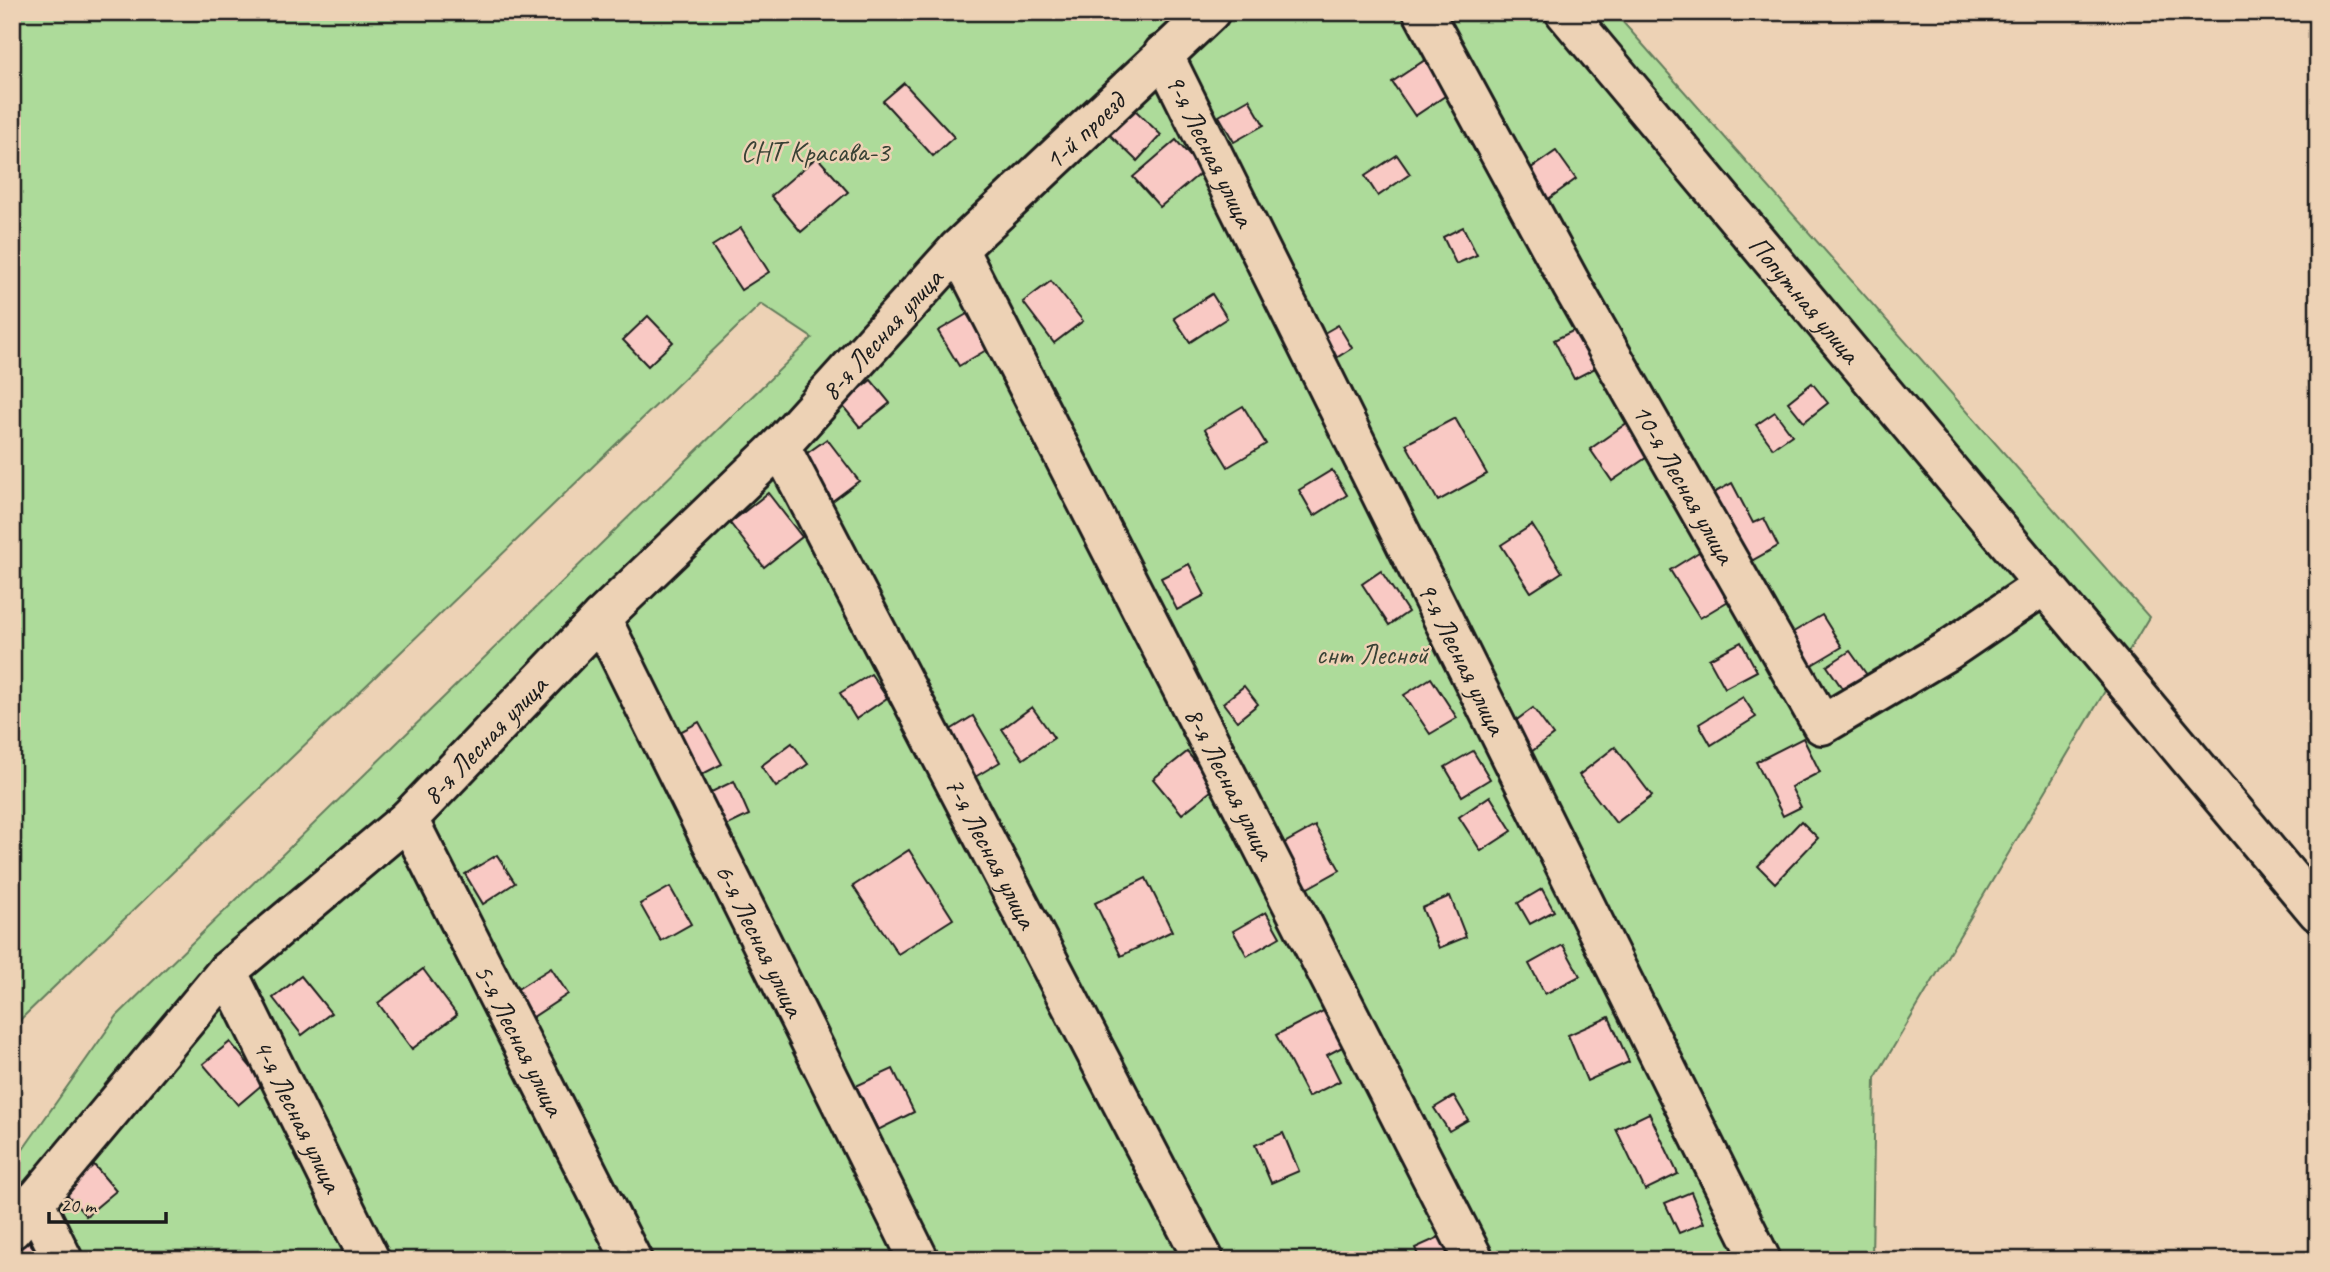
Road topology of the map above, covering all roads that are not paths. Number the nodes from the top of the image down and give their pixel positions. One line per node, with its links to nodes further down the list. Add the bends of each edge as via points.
1 (1210, 12): 4 (street, 1-й проезд)
2 (1423, 12): 7 (street, 10-я Лесная улица, via 1572,286 1822,725 1947,652)
3 (1565, 12): 7 (street, Попутная улица)
4 (1163, 54): 5 (street, 1-й проезд); 19 (street, 9-я Лесная улица)
5 (958, 248): 6 (street, 8-я Лесная улица); 18 (street, 8-я Лесная улица)
6 (780, 446): 8 (street, 8-я Лесная улица); 17 (street, 7-я Лесная улица)
7 (2045, 586): 10 (street, Попутная улица)
8 (601, 618): 9 (street, 8-я Лесная улица); 16 (street, 6-я Лесная улица)
9 (408, 819): 11 (street, 8-я Лесная улица); 15 (street, 5-я Лесная улица)
10 (2318, 912)
11 (227, 971): 12 (street, 8-я Лесная улица); 14 (street, 4-я Лесная улица)
12 (23, 1215): 13 (street)
13 (63, 1260)
14 (370, 1260)
15 (632, 1260)
16 (919, 1260)
17 (1204, 1260)
18 (1474, 1260)
19 (1762, 1260)

